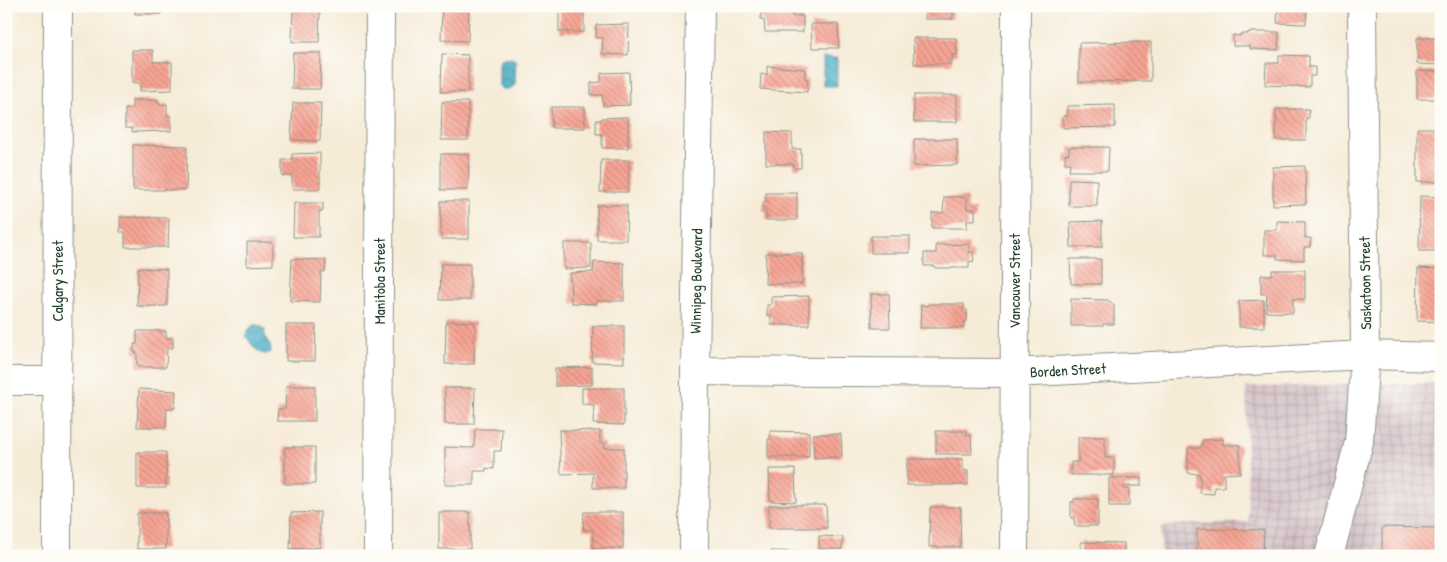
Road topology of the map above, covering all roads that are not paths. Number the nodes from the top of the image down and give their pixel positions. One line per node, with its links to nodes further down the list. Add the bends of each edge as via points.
1 (58, 6): 11 (street, Calgary Street)
2 (380, 6): 13 (street, Manitoba Street)
3 (700, 6): 8 (street, Winnipeg Boulevard)
4 (1016, 6): 9 (street, Vancouver Street)
5 (1362, 6): 6 (street, Saskatoon Street)
6 (1365, 355): 7 (street, Borden Street); 9 (street, Borden Street); 16 (street, Saskatoon Street, via 1359,442)
7 (1441, 356)
8 (695, 371): 9 (street, Borden Street); 14 (street, Winnipeg Boulevard)
9 (1014, 373): 15 (street, Vancouver Street)
10 (6, 381): 11 (street)
11 (57, 381): 12 (street, Calgary Street)
12 (57, 556)
13 (378, 556)
14 (694, 556)
15 (1014, 556)
16 (1329, 556)

